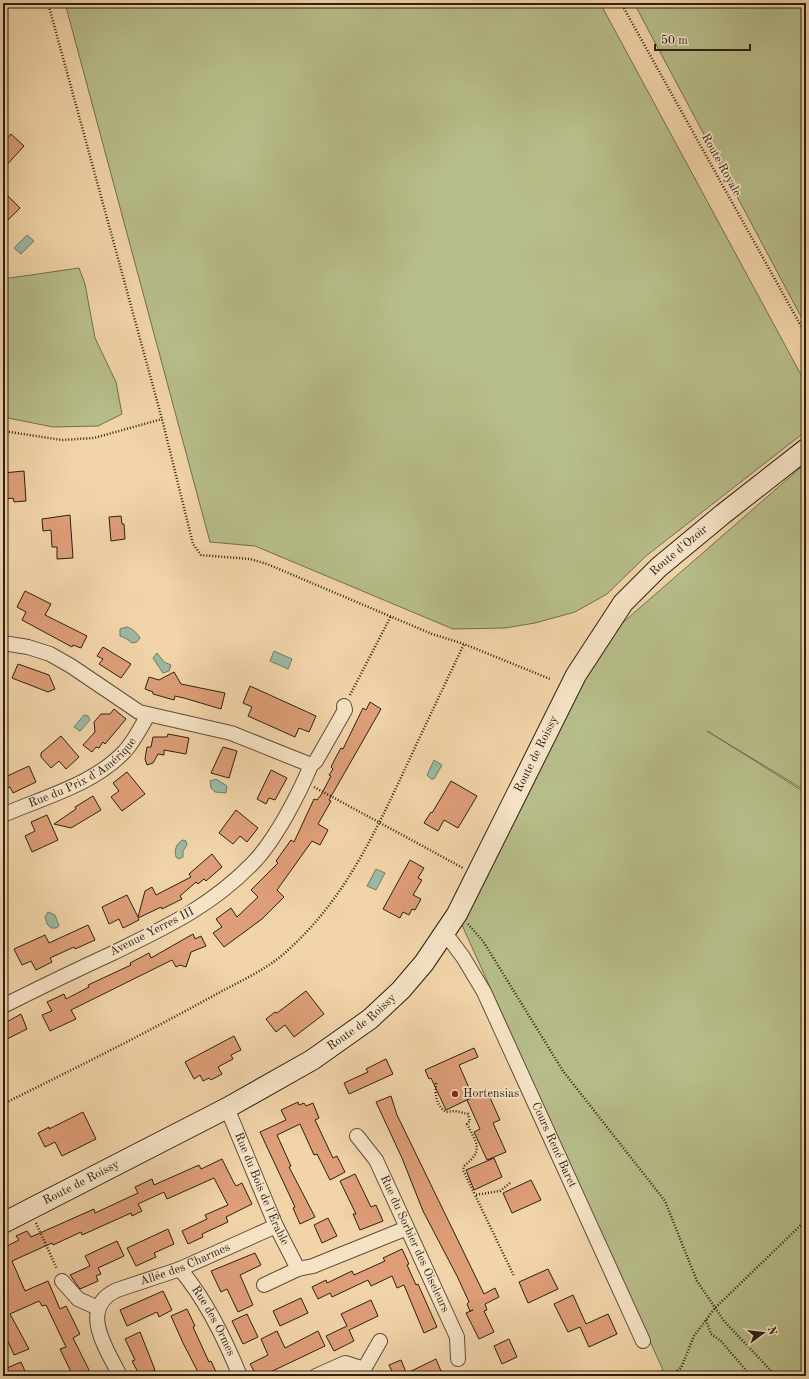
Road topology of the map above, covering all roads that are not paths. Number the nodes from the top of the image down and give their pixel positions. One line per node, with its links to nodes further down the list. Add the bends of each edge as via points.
1 (806, 449): 3 (main road, Route d'Ozoir, via 723,514 643,582 623,603)
2 (3, 643): 5 (street, via 50,654 139,712)
3 (576, 675): 8 (main road, Route de Roissy, via 457,914)
4 (344, 706): 6 (street, Avenue Yerres III, via 345,710 316,761)
5 (148, 715): 6 (street, via 231,733); 7 (street, Rue du Prix d'Amérique, via 126,750 103,770 78,784)
6 (311, 765): 9 (street, Avenue Yerres III, via 262,852 210,902 174,923)
7 (3, 815)
8 (445, 933): 10 (main road, Route de Roissy, via 401,990 370,1019 312,1060); 21 (street, Cours René Baret, via 484,992)
9 (3, 1006)
10 (227, 1108): 12 (main road, Route de Roissy); 13 (street, Rue du Bois de l'Érable)
11 (357, 1136): 14 (street, Rue du Sorbier des Oiseleurs, via 376,1160)
12 (3, 1223)
13 (276, 1226): 15 (street, Allée des Charmes); 16 (street, Rue du Bois de l'Érable)
14 (407, 1228): 16 (street); 22 (street, Rue du Sorbier des Oiseleurs, via 457,1337)
15 (180, 1269): 19 (street, Allée des Charmes, via 113,1292); 24 (street, Rue des Ormes, via 214,1321)
16 (298, 1270): 18 (street)
17 (62, 1281): 19 (street, via 78,1299)
18 (264, 1285)
19 (98, 1308): 23 (street, via 99,1335)
20 (380, 1341): 25 (street, via 364,1369 345,1363)
21 (643, 1341)
22 (458, 1359)
23 (120, 1376)
24 (240, 1376)
25 (316, 1376)

